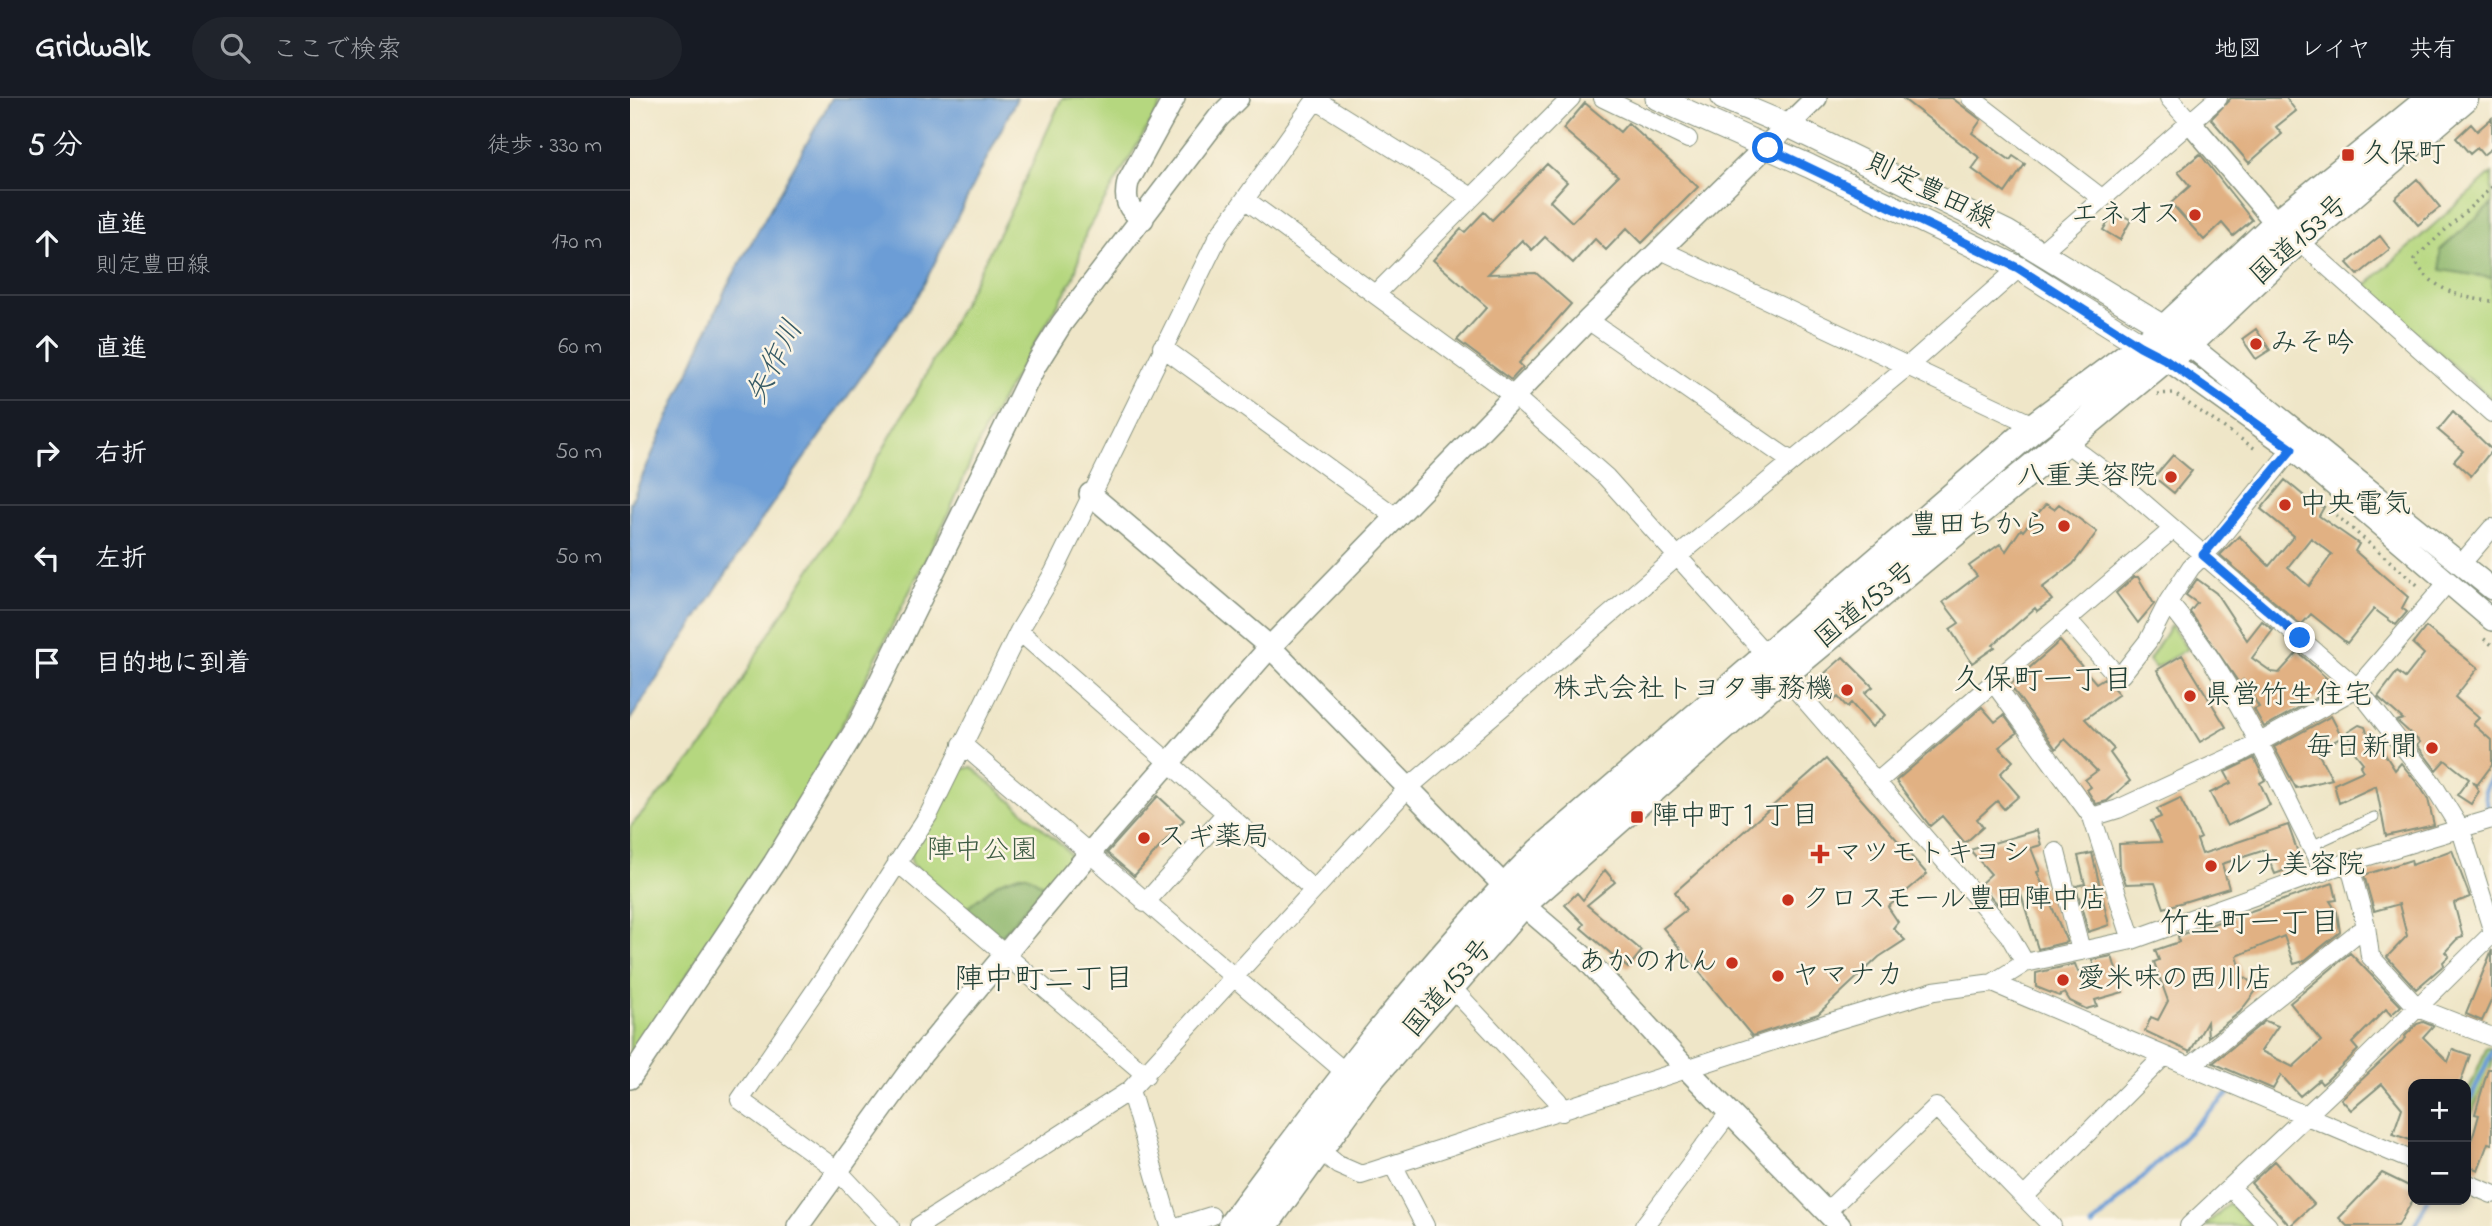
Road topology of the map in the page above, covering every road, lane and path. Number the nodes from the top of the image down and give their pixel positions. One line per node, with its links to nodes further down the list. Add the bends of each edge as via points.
1 (1174, 98): 22 (street, via 1128,182 1128,205)
2 (1238, 98): 22 (street)
3 (1571, 98): 19 (street)
4 (1603, 98): 16 (street)
5 (1657, 98): 17 (main road, 則定豊田線)
6 (1723, 98): 15 (main road, 則定豊田線)
7 (1816, 98): 15 (street)
8 (1971, 98): 20 (street)
9 (2169, 98): 14 (street)
10 (2218, 98): 14 (street)
11 (2432, 98): 23 (highway, 国道153号)
12 (2464, 98): 23 (highway, 国道153号)
13 (1316, 99): 19 (street); 21 (street)
14 (2190, 123): 20 (street); 23 (street)
15 (1789, 126): 17 (street); 25 (main road, 則定豊田線)
16 (1688, 139)
17 (1768, 148): 24 (street); 26 (main road, 則定豊田線)
18 (2492, 187): 28 (path, via 2414,259 2421,273 2453,293)
19 (1470, 196): 27 (street)
20 (2101, 197): 25 (street)
21 (1246, 200): 27 (street); 32 (street, via 1218,237)
22 (1143, 219): 96 (street, via 1062,323 1035,366 859,724 775,863)
23 (2288, 232): 30 (highway, 国道153号); 36 (street)
24 (1659, 249): 29 (street); 33 (street)
25 (2040, 252): 30 (main road, 則定豊田線)
26 (2018, 268): 31 (main road, 則定豊田線); 33 (street)
27 (1376, 294): 35 (street)
28 (2492, 300)
29 (1588, 320): 35 (street); 40 (street)
30 (2173, 343): 31 (highway, 国道153号); 38 (highway, 国道153号); 39 (street); 48 (street)
31 (2140, 346): 37 (highway, 国道153号)
32 (1162, 347): 41 (street); 43 (street)
33 (1909, 365): 37 (street); 40 (street)
34 (2155, 394): 39 (path, via 2173,393)
35 (1515, 397): 43 (street); 47 (street, via 1606,477)
36 (2492, 413)
37 (2035, 425): 58 (highway, 国道153号)
38 (2065, 442): 45 (street); 58 (highway, 国道153号)
39 (2285, 456): 46 (street); 49 (street)
40 (1791, 461): 47 (street)
41 (1090, 494): 55 (street, via 1054,572); 57 (street)
42 (2330, 509): 51 (path)
43 (1396, 517): 57 (street)
44 (2492, 528): 48 (street)
45 (2173, 529): 46 (street); 53 (street)
46 (2203, 555): 52 (street, via 2176,585); 60 (street)
47 (1678, 556): 58 (street); 65 (street)
48 (2462, 563): 50 (street)
49 (2448, 582): 51 (street); 54 (street)
50 (2492, 589)
51 (2433, 599): 60 (street)
52 (2168, 602): 53 (street, via 2148,641 2122,674 2113,671); 62 (street, via 2195,633)
53 (2068, 620): 59 (street)
54 (2487, 629): 56 (path)
55 (1019, 631): 61 (street); 63 (street)
56 (2492, 645)
57 (1270, 648): 63 (street); 65 (street)
58 (1775, 665): 64 (street); 78 (highway, 国道153号)
59 (1994, 683): 64 (street); 67 (street)
60 (2357, 688): 62 (street); 70 (street, via 2432,783)
61 (962, 744): 73 (street); 74 (street, via 929,814)
62 (2259, 744): 67 (street); 71 (street)
63 (1168, 762): 66 (street); 73 (street)
64 (1877, 782): 85 (street, via 2009,935)
65 (1408, 788): 77 (street); 78 (street)
66 (1226, 813): 77 (street); 79 (street)
67 (2092, 817): 82 (street)
68 (2374, 817): 71 (lane)
69 (2492, 819): 70 (street)
70 (2461, 830): 75 (street); 81 (street)
71 (2311, 846): 76 (street)
72 (2056, 852): 83 (street)
73 (1089, 854): 79 (street); 84 (street)
74 (898, 862): 84 (street); 104 (street, via 740,1100)
75 (2349, 862): 76 (street); 80 (street)
76 (2324, 872): 82 (street)
77 (1314, 890): 86 (street)
78 (1514, 895): 88 (highway, 国道153号); 93 (street, via 1585,958); 94 (highway, 国道153号)
79 (1145, 903): 86 (street)
80 (2366, 926): 89 (street, via 2370,956); 92 (street)
81 (2492, 932): 89 (street)
82 (2132, 940): 83 (street)
83 (2081, 951): 85 (street)
84 (1004, 953): 95 (street); 104 (street)
85 (2025, 963): 87 (street)
86 (1234, 980): 94 (street); 95 (street)
87 (1993, 983): 91 (street); 93 (street, via 1934,991)
88 (1451, 987): 98 (street, via 1558,1101); 101 (highway, 国道153号, via 1368,1081)
89 (2418, 1008): 90 (street); 100 (street)
90 (2492, 1037)
91 (2164, 1056): 92 (street); 108 (street)
92 (2191, 1066): 100 (street)
93 (1686, 1068): 98 (street); 99 (street)
94 (1346, 1073): 110 (highway, 国道153号)
95 (1146, 1075): 97 (street)
96 (630, 1078)
97 (1130, 1090): 113 (street); 114 (street)
98 (1562, 1112): 103 (street)
99 (1729, 1113): 109 (street); 118 (street)
100 (2304, 1117): 102 (street); 106 (street)
101 (1317, 1148): 103 (street, via 1338,1165 1361,1175); 116 (highway, 国道153号)
102 (2408, 1159)
103 (1393, 1165): 117 (street)
104 (837, 1170): 111 (street); 112 (street)
105 (2471, 1185): 107 (street)
106 (2230, 1187): 120 (street); 121 (street)
107 (2492, 1194)
108 (2024, 1197): 109 (street, via 1936,1107); 119 (street)
109 (1833, 1219)
110 (1222, 1221): 115 (street)
111 (798, 1226)
112 (890, 1226)
113 (919, 1226)
114 (1170, 1226)
115 (1179, 1226)
116 (1263, 1226)
117 (1425, 1226)
118 (1644, 1226)
119 (2052, 1226)
120 (2189, 1226)
121 (2268, 1226)

